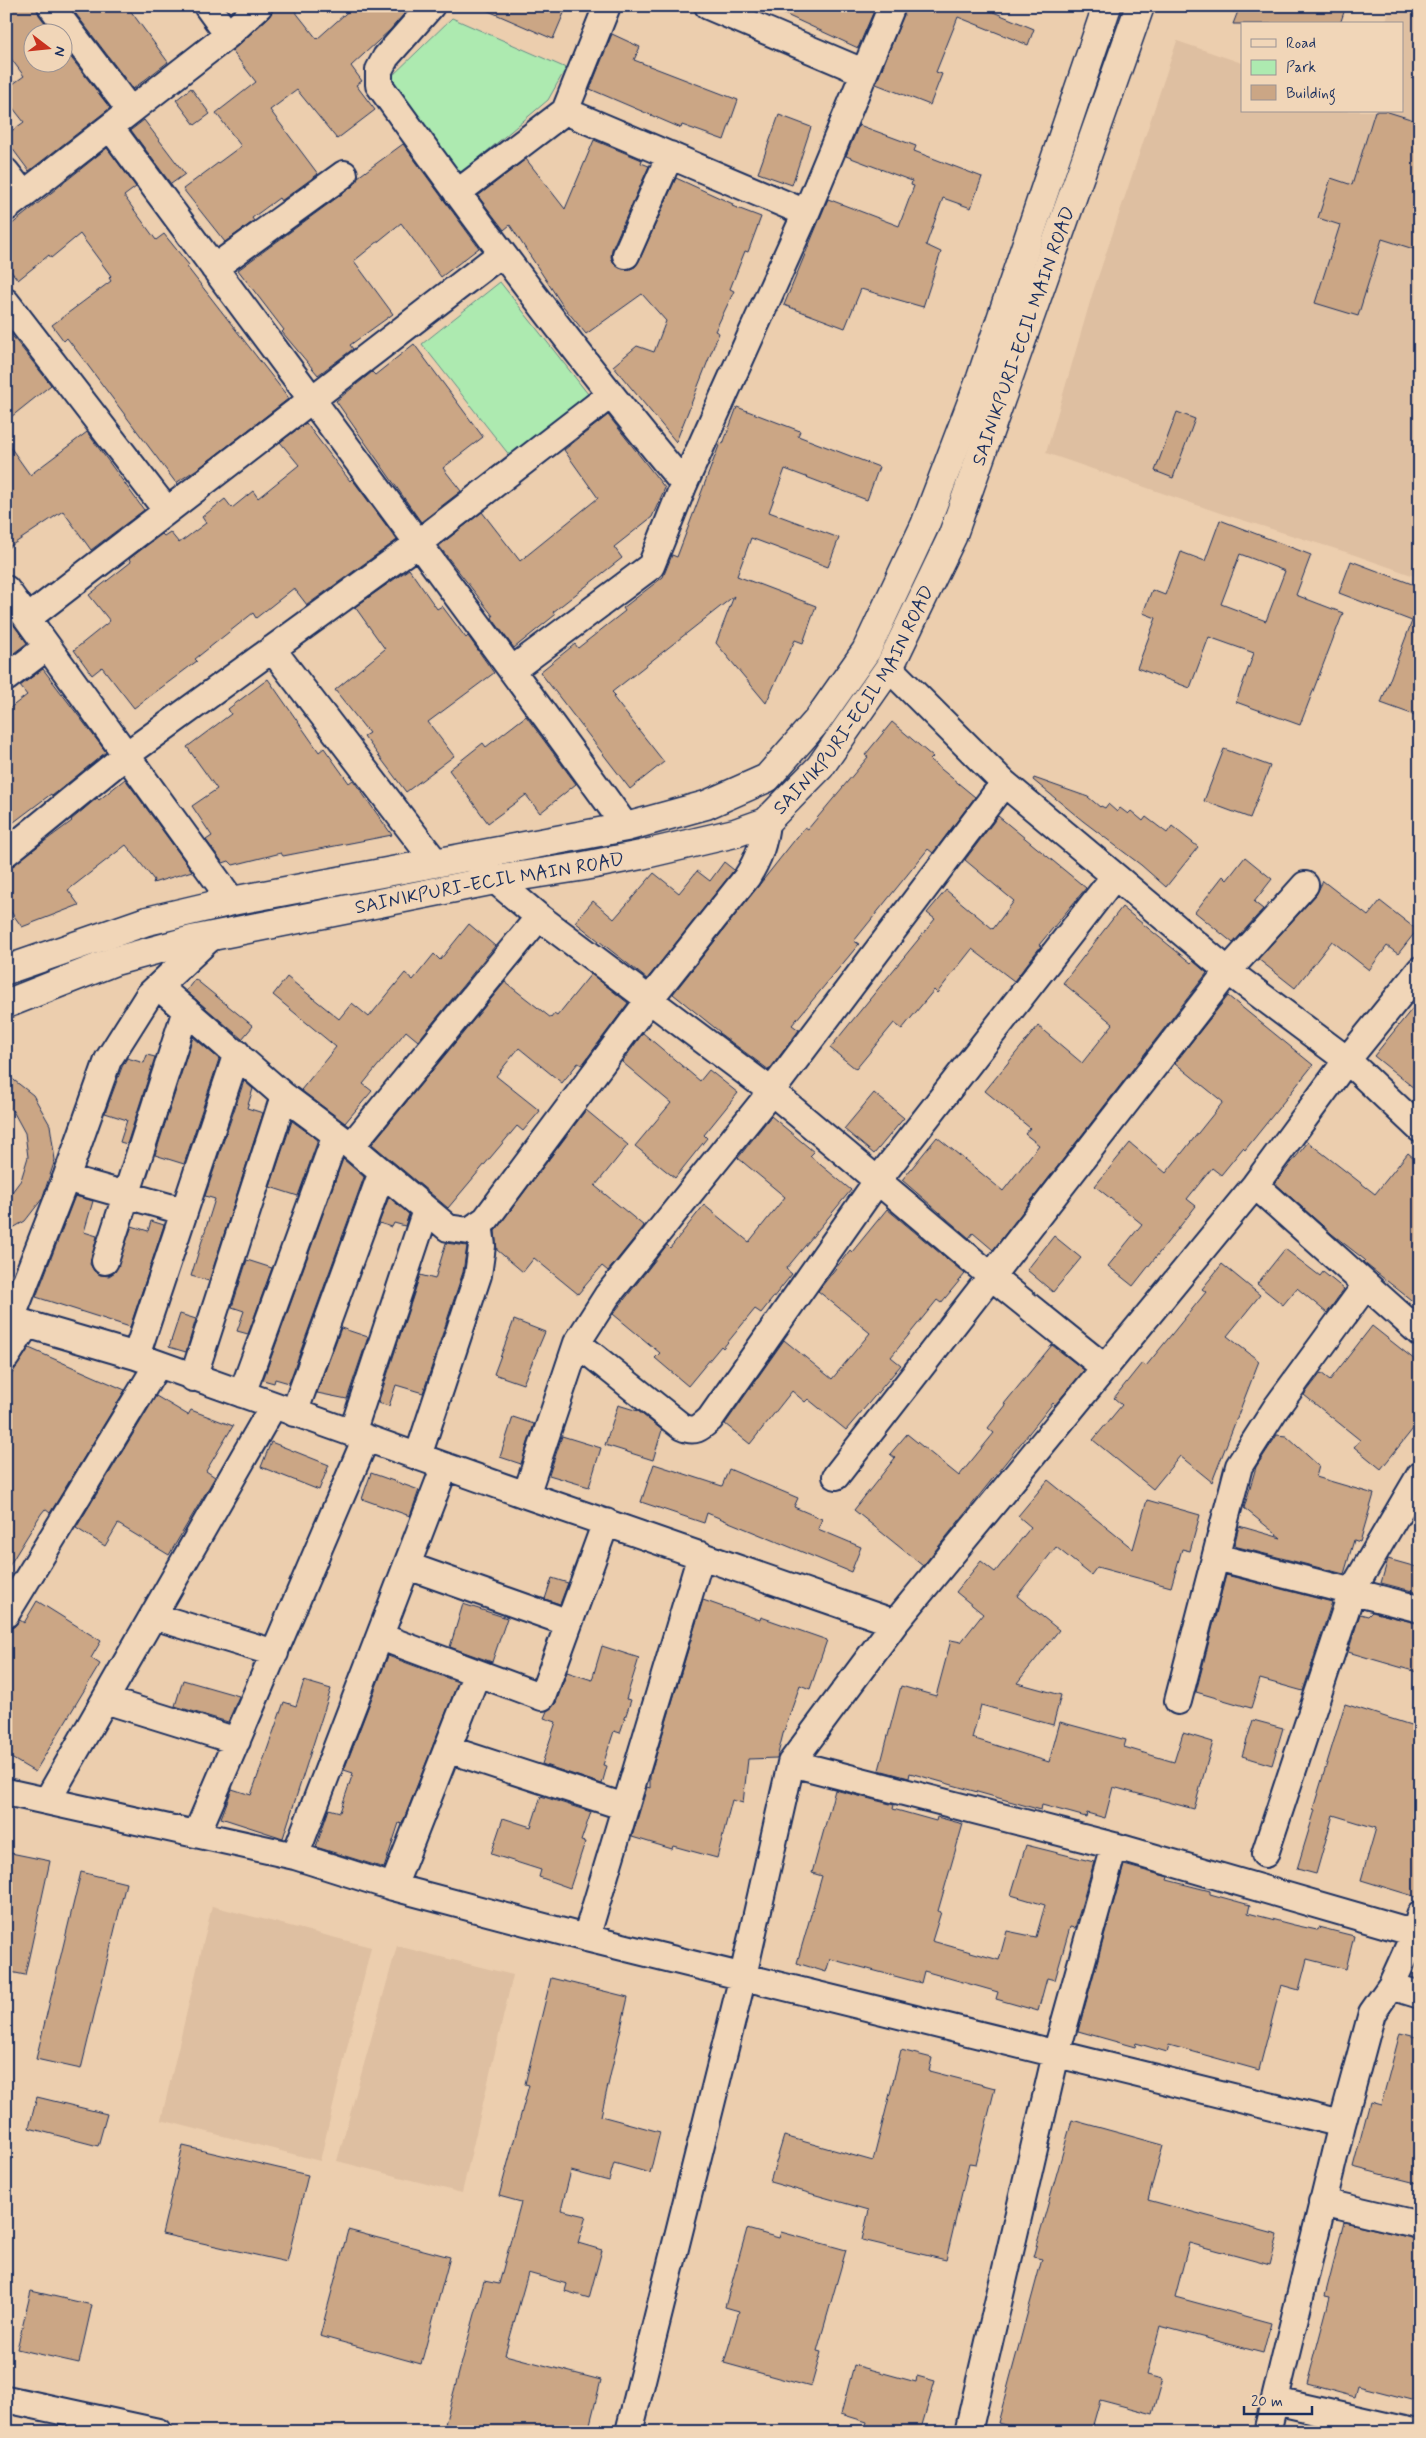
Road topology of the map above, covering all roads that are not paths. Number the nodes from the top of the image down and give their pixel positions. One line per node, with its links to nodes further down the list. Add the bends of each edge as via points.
1 (51, 6): 12 (street)
2 (206, 6): 10 (street)
3 (259, 6): 10 (street)
4 (431, 6): 18 (street, via 386,58 379,70 379,85)
5 (607, 6): 13 (street)
6 (708, 6): 11 (street)
7 (892, 6): 11 (street)
8 (1107, 6): 40 (main road, SAINIKPURI-ECIL MAIN ROAD, via 981,378 928,516 866,651 817,721 767,778 706,805)
9 (1140, 6): 34 (main road, SAINIKPURI-ECIL MAIN ROAD, via 960,521)
10 (228, 35): 12 (street)
11 (863, 72): 20 (street)
12 (130, 110): 14 (street)
13 (564, 111): 15 (street); 18 (street)
14 (110, 127): 19 (street); 23 (street)
15 (670, 155): 20 (street); 22 (street)
16 (6, 172): 19 (street)
17 (344, 174): 23 (street)
18 (457, 193): 21 (street)
19 (15, 202)
20 (806, 214): 27 (street)
21 (502, 253): 25 (street); 26 (street)
22 (626, 255)
23 (214, 268): 26 (street)
24 (6, 302): 28 (street)
25 (610, 395): 27 (street); 29 (street)
26 (311, 399): 28 (street); 29 (street)
27 (684, 484): 35 (street, via 651,566)
28 (167, 511): 31 (street)
29 (417, 544): 33 (street); 35 (street)
30 (6, 589): 31 (street)
31 (28, 618): 32 (street)
32 (47, 647): 36 (street); 37 (street)
33 (272, 649): 37 (street); 43 (street)
34 (889, 668): 38 (street); 39 (main road, SAINIKPURI-ECIL MAIN ROAD, via 820,767)
35 (512, 670): 40 (street)
36 (6, 678)
37 (125, 756): 41 (street); 47 (street)
38 (1004, 783): 44 (street); 59 (street)
39 (766, 822): 45 (main road, SAINIKPURI-ECIL MAIN ROAD, via 735,834 641,855); 54 (street, via 758,861)
40 (626, 828): 42 (main road, SAINIKPURI-ECIL MAIN ROAD)
41 (6, 853)
42 (473, 856): 43 (main road, SAINIKPURI-ECIL MAIN ROAD); 45 (street)
43 (436, 863): 47 (main road, SAINIKPURI-ECIL MAIN ROAD)
44 (1114, 877): 52 (street); 65 (street)
45 (495, 880): 48 (street); 49 (main road, SAINIKPURI-ECIL MAIN ROAD)
46 (1305, 885): 52 (street)
47 (232, 901): 50 (main road, SAINIKPURI-ECIL MAIN ROAD, via 147,920)
48 (539, 917): 54 (street); 62 (street)
49 (212, 936): 53 (street); 55 (main road, SAINIKPURI-ECIL MAIN ROAD, via 115,961)
50 (6, 970)
51 (1420, 970): 58 (street)
52 (1228, 971): 58 (street); 72 (street)
53 (158, 987): 56 (street); 64 (street, via 138,1009 108,1060)
54 (649, 1000): 59 (street); 70 (street, via 486,1219)
55 (6, 1004)
56 (186, 1010): 57 (street); 67 (street)
57 (237, 1053): 60 (street); 69 (street)
58 (1347, 1060): 61 (street); 66 (street)
59 (771, 1092): 65 (street); 76 (street, via 607,1296)
60 (284, 1096): 62 (street); 80 (street)
61 (1420, 1130)
62 (343, 1140): 63 (street); 81 (street)
63 (382, 1172): 68 (street); 82 (street)
64 (66, 1178): 67 (street); 74 (street)
65 (878, 1180): 72 (street); 76 (street, via 710,1419 698,1430 682,1427)
66 (1255, 1185): 73 (street); 79 (street)
67 (126, 1195): 69 (street); 71 (street)
68 (426, 1210): 70 (street, via 448,1228 459,1231 469,1231); 83 (street)
69 (183, 1211): 78 (street)
70 (479, 1224): 84 (street, via 482,1246 478,1275)
71 (105, 1261)
72 (992, 1277): 79 (street); 87 (street)
73 (1366, 1285): 75 (street); 91 (street, via 1276,1408 1239,1466)
74 (15, 1320): 77 (street); 78 (street)
75 (1420, 1333)
76 (577, 1343): 88 (street)
77 (6, 1357)
78 (147, 1360): 80 (street); 95 (street)
79 (1105, 1368): 98 (street)
80 (193, 1378): 81 (street)
81 (242, 1394): 82 (street)
82 (284, 1409): 83 (street); 96 (street)
83 (359, 1436): 84 (street); 100 (street)
84 (418, 1456): 85 (street)
85 (445, 1466): 88 (street); 92 (street)
86 (1420, 1475): 93 (street)
87 (836, 1476)
88 (526, 1495): 89 (street)
89 (606, 1522): 90 (street); 97 (street)
90 (700, 1555): 98 (street); 109 (street)
91 (1216, 1557): 93 (street); 103 (street)
92 (408, 1566): 97 (street); 99 (street)
93 (1352, 1591): 94 (street); 112 (street)
94 (1420, 1609)
95 (6, 1614)
96 (152, 1616): 100 (street); 102 (street)
97 (569, 1623): 101 (street, via 542,1697)
98 (895, 1623): 106 (street)
99 (381, 1637): 101 (street); 113 (street)
100 (275, 1653): 104 (street)
101 (477, 1673): 105 (street)
102 (105, 1700): 104 (street); 108 (street)
103 (1178, 1701)
104 (237, 1741): 110 (street)
105 (447, 1749): 109 (street); 114 (street)
106 (791, 1763): 111 (street); 117 (street)
107 (6, 1792): 108 (street)
108 (47, 1801): 110 (street)
109 (625, 1807): 116 (street)
110 (197, 1834): 113 (street)
111 (1114, 1846): 115 (street); 120 (street)
112 (1266, 1854)
113 (295, 1856): 114 (street)
114 (392, 1887): 116 (street)
115 (1417, 1924): 118 (street)
116 (586, 1938): 117 (street)
117 (743, 1976): 120 (street); 127 (street)
118 (1390, 1986): 119 (street); 121 (street, via 1372,2013)
119 (1420, 1995)
120 (1056, 2054): 121 (street); 128 (street)
121 (1342, 2124): 122 (street)
122 (1322, 2202): 123 (street); 125 (street)
123 (1420, 2225)
124 (6, 2399): 126 (street)
125 (1275, 2401): 129 (street); 130 (street)
126 (158, 2432)
127 (628, 2432)
128 (968, 2432)
129 (1267, 2432)
130 (1412, 2432)

